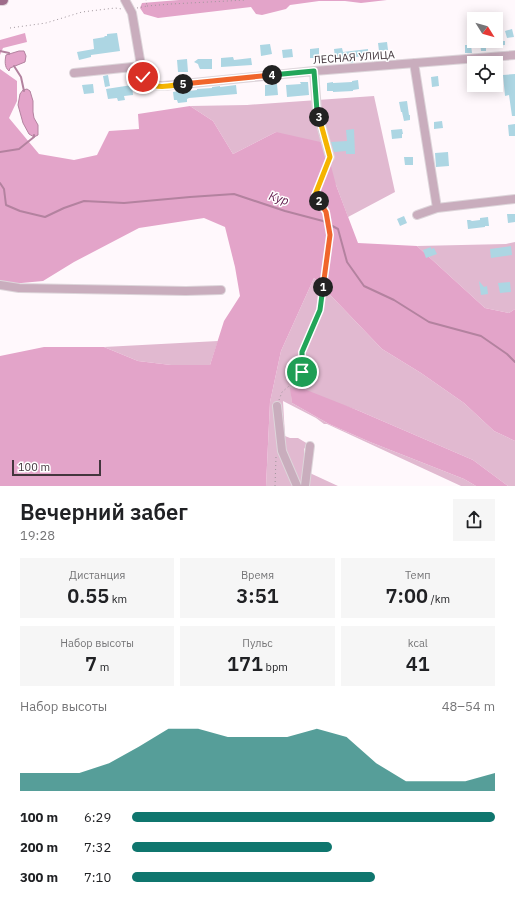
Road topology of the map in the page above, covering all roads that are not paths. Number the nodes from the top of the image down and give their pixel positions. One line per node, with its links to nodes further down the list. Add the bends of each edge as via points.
1 (0, 0): 2 (main road)
2 (3, 0)
3 (124, 0): 6 (street, ЛЕСНАЯ УЛИЦА, via 131,11)
4 (515, 56): 5 (street, ЛЕСНАЯ УЛИЦА)
5 (414, 63): 7 (street, ЛЕСНАЯ УЛИЦА); 11 (street)
6 (142, 66): 7 (street, ЛЕСНАЯ УЛИЦА, via 143,77 149,84 163,86); 8 (street)
7 (314, 71): 9 (street, via 317,111)
8 (74, 73)
9 (330, 157)
10 (515, 199): 11 (street)
11 (437, 208): 12 (street)
12 (417, 216)
13 (0, 285): 14 (street, via 27,289)
14 (221, 290)
15 (277, 406): 17 (street, via 282,452)
16 (310, 446): 18 (street)
17 (297, 486)
18 (305, 486)

